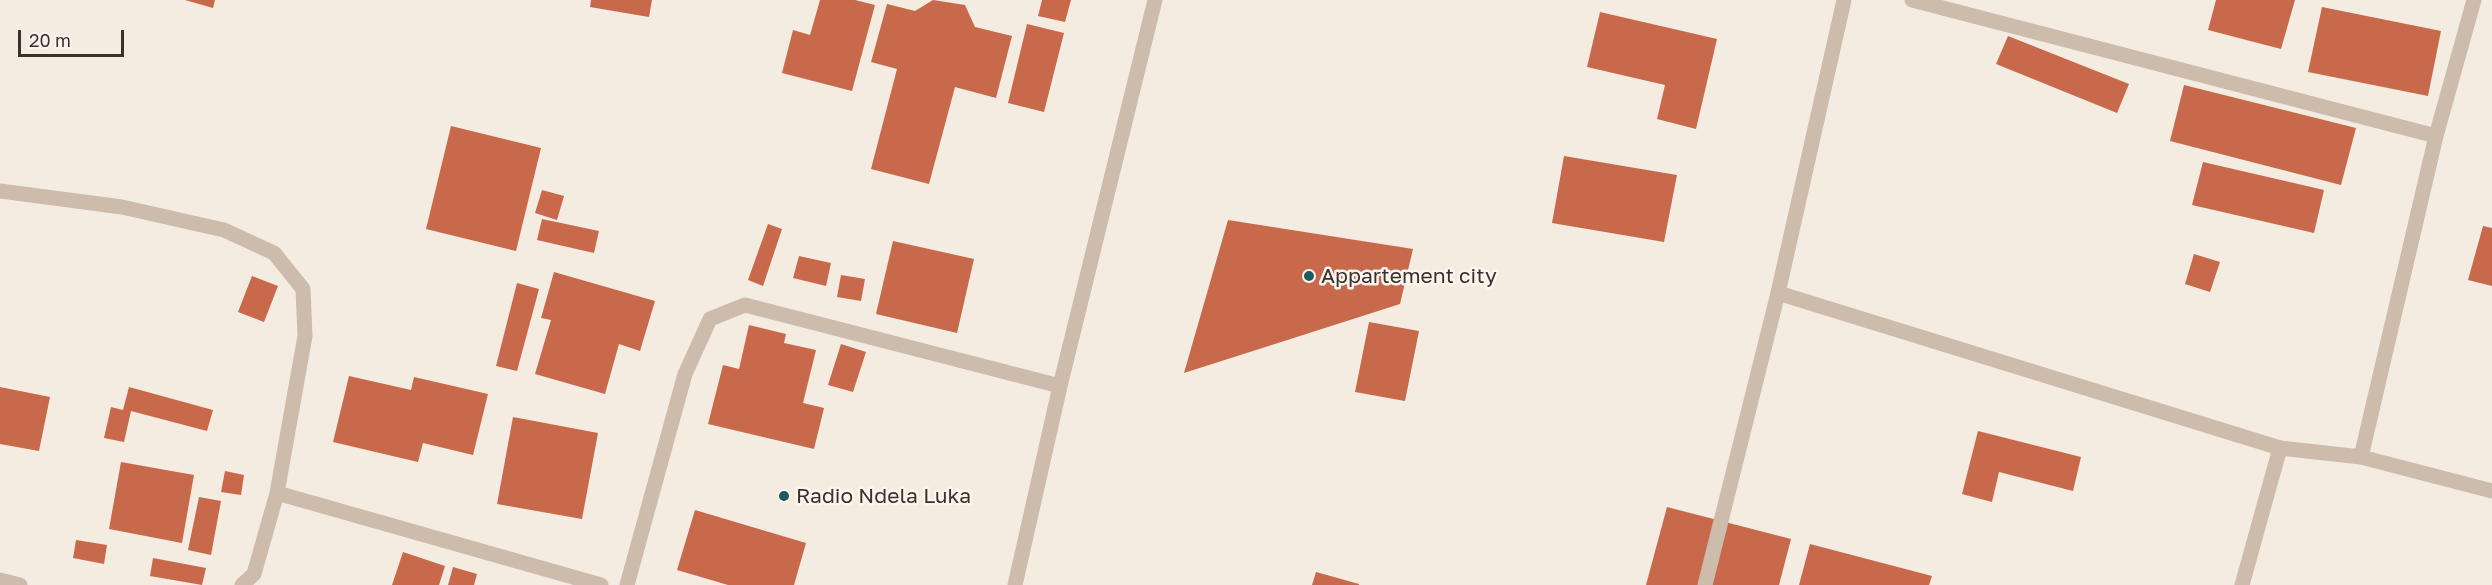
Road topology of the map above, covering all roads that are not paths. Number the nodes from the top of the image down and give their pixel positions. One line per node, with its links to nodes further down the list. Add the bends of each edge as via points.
1 (1155, 0): 8 (street)
2 (1844, 0): 7 (street)
3 (1912, 0): 5 (street)
4 (2474, 0): 5 (street)
5 (2436, 136): 10 (street)
6 (0, 191): 12 (street, via 122,207 224,230 274,253 303,289 305,336)
7 (1778, 293): 9 (street); 19 (street)
8 (1060, 386): 17 (street, via 745,305 710,319 685,374); 18 (street)
9 (2280, 448): 10 (street); 20 (street)
10 (2361, 457): 11 (street)
11 (2492, 491)
12 (277, 492): 15 (street, via 254,574); 16 (street)
13 (0, 580): 14 (street)
14 (20, 585)
15 (242, 585)
16 (601, 585)
17 (627, 585)
18 (1015, 585)
19 (1705, 585)
20 (2242, 585)

